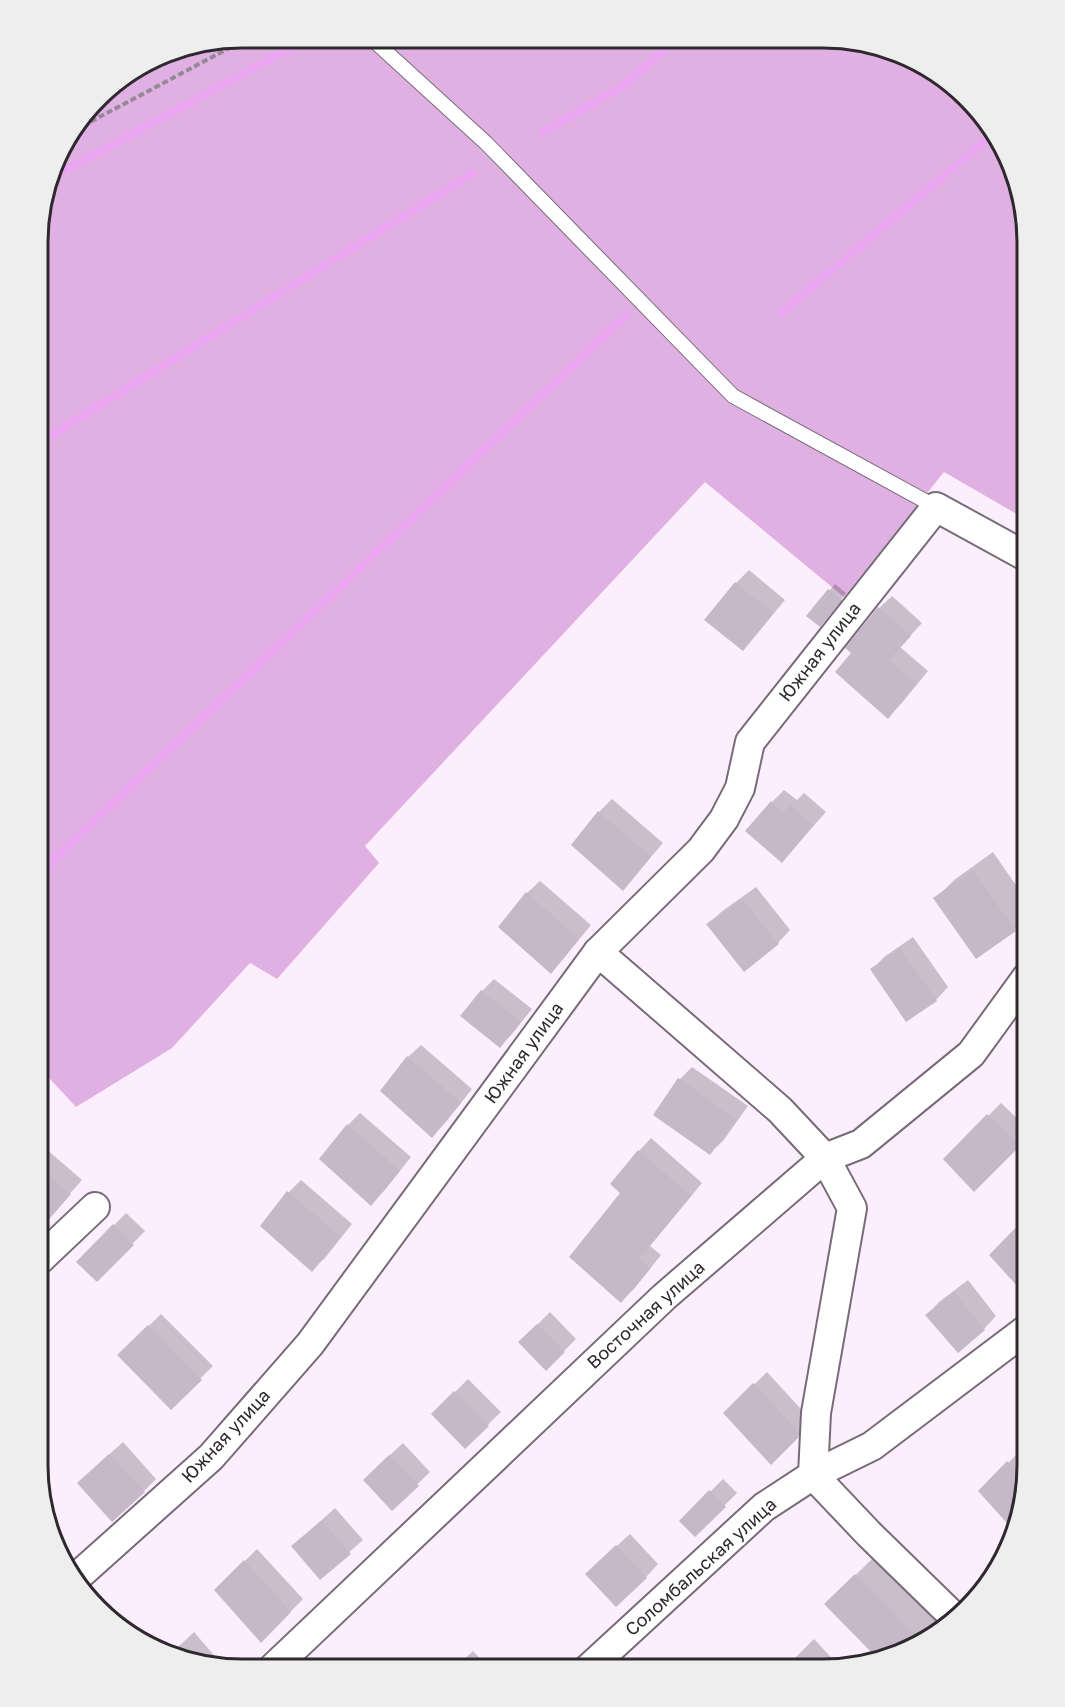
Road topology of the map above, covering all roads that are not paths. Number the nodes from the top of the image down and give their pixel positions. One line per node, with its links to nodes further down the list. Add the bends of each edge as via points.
1 (382, 48): 2 (lane, via 486,143 733,396)
2 (936, 507): 3 (street); 4 (street, Южная улица, via 750,742 740,788 701,850)
3 (1017, 552)
4 (598, 952): 6 (street, via 780,1110); 11 (street, Южная улица, via 310,1344 212,1457)
5 (1017, 991): 6 (street, Восточная улица, via 971,1054 861,1144)
6 (825, 1158): 10 (street, via 852,1208 816,1413); 13 (street, Восточная улица, via 664,1297)
7 (95, 1207): 8 (street)
8 (48, 1252)
9 (1017, 1337): 10 (street, Соломбальская улица, via 872,1446)
10 (813, 1475): 12 (street); 14 (street, Соломбальская улица, via 764,1507)
11 (81, 1573)
12 (949, 1612)
13 (282, 1659)
14 (599, 1659)

